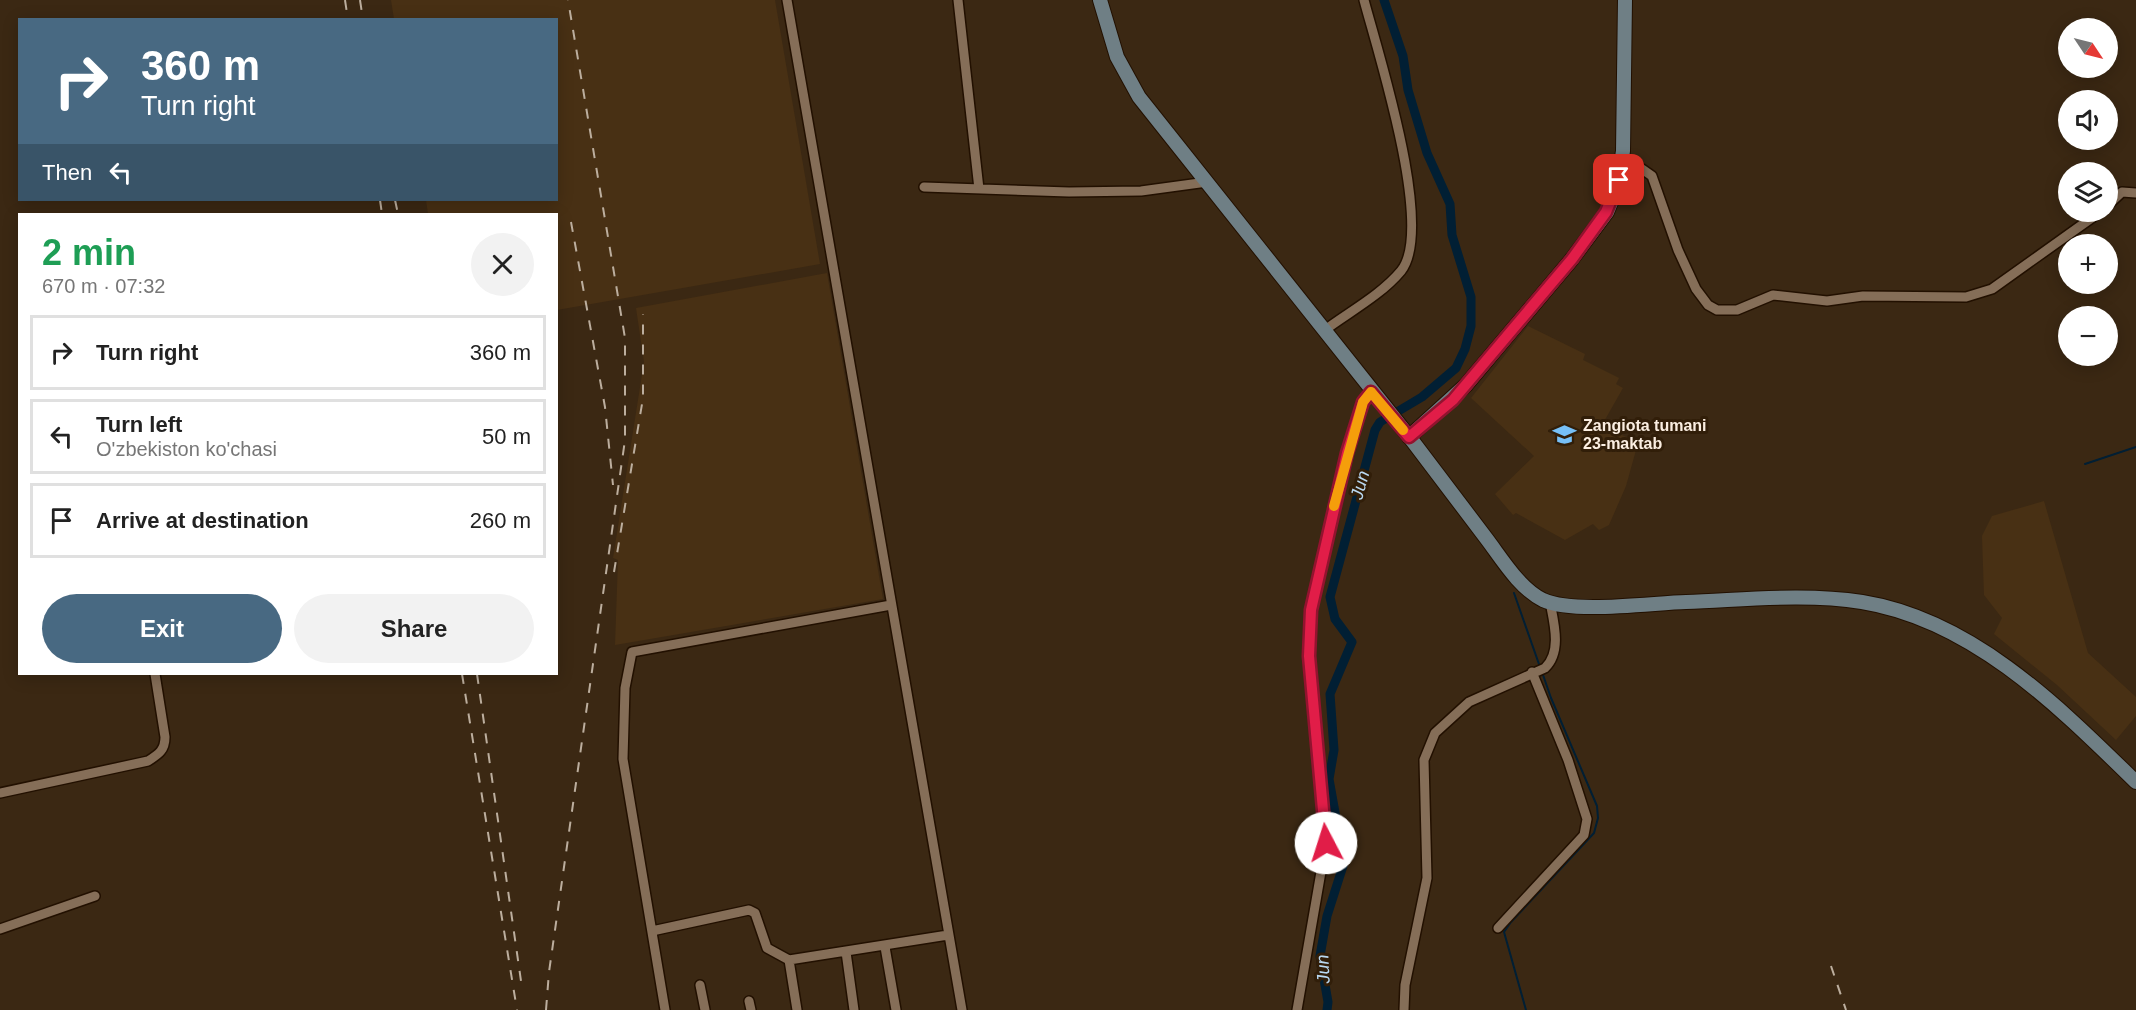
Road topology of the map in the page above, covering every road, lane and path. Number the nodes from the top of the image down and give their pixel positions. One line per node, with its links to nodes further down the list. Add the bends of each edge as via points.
1 (787, 0): 17 (street)
2 (958, 0): 9 (street)
3 (1100, 0): 7 (main road, via 1117,57 1139,97)
4 (1365, 0): 13 (street, via 1410,182 1412,241 1402,270)
5 (1625, 0): 6 (main road)
6 (1621, 164): 12 (street, via 1652,176 1696,289 1717,310 1737,310 1773,295 1827,301 1863,296 1966,297 1992,289); 15 (main road, via 1614,195 1591,235 1466,385)
7 (1207, 182): 9 (street, via 1141,191); 13 (main road)
8 (924, 187): 9 (street)
9 (979, 189)
10 (2136, 194): 11 (street, via 2122,192)
11 (2118, 196)
12 (2086, 222)
13 (1325, 330): 14 (main road)
14 (1371, 392): 15 (main road); 37 (street, via 1363,402 1347,453 1311,610 1309,656 1326,843)
15 (1409, 437): 16 (main road, via 1510,570 1539,598)
16 (1550, 602): 18 (street, via 1556,635 1551,663); 20 (main road, via 1576,606 1840,600 1912,614 1952,633 2028,684 2066,714)
17 (891, 606): 25 (street, via 632,652 625,688 623,759); 26 (street)
18 (1538, 670): 23 (street, via 1587,819 1584,835); 38 (street, via 1469,702 1435,733 1424,760 1427,878 1405,985)
19 (155, 675): 21 (street, via 165,737 159,754 148,760)
20 (2136, 782)
21 (0, 794)
22 (95, 896): 24 (street)
23 (1498, 928)
24 (0, 929)
25 (652, 931): 29 (street, via 749,910 755,913 767,948); 31 (street)
26 (948, 935): 27 (street); 36 (street)
27 (885, 946): 28 (street); 35 (street)
28 (846, 952): 29 (street); 34 (street)
29 (789, 960): 33 (street)
30 (700, 985): 32 (street)
31 (665, 1010)
32 (705, 1010)
33 (797, 1010)
34 (854, 1010)
35 (896, 1010)
36 (962, 1010)
37 (1297, 1010)
38 (1404, 1010)

